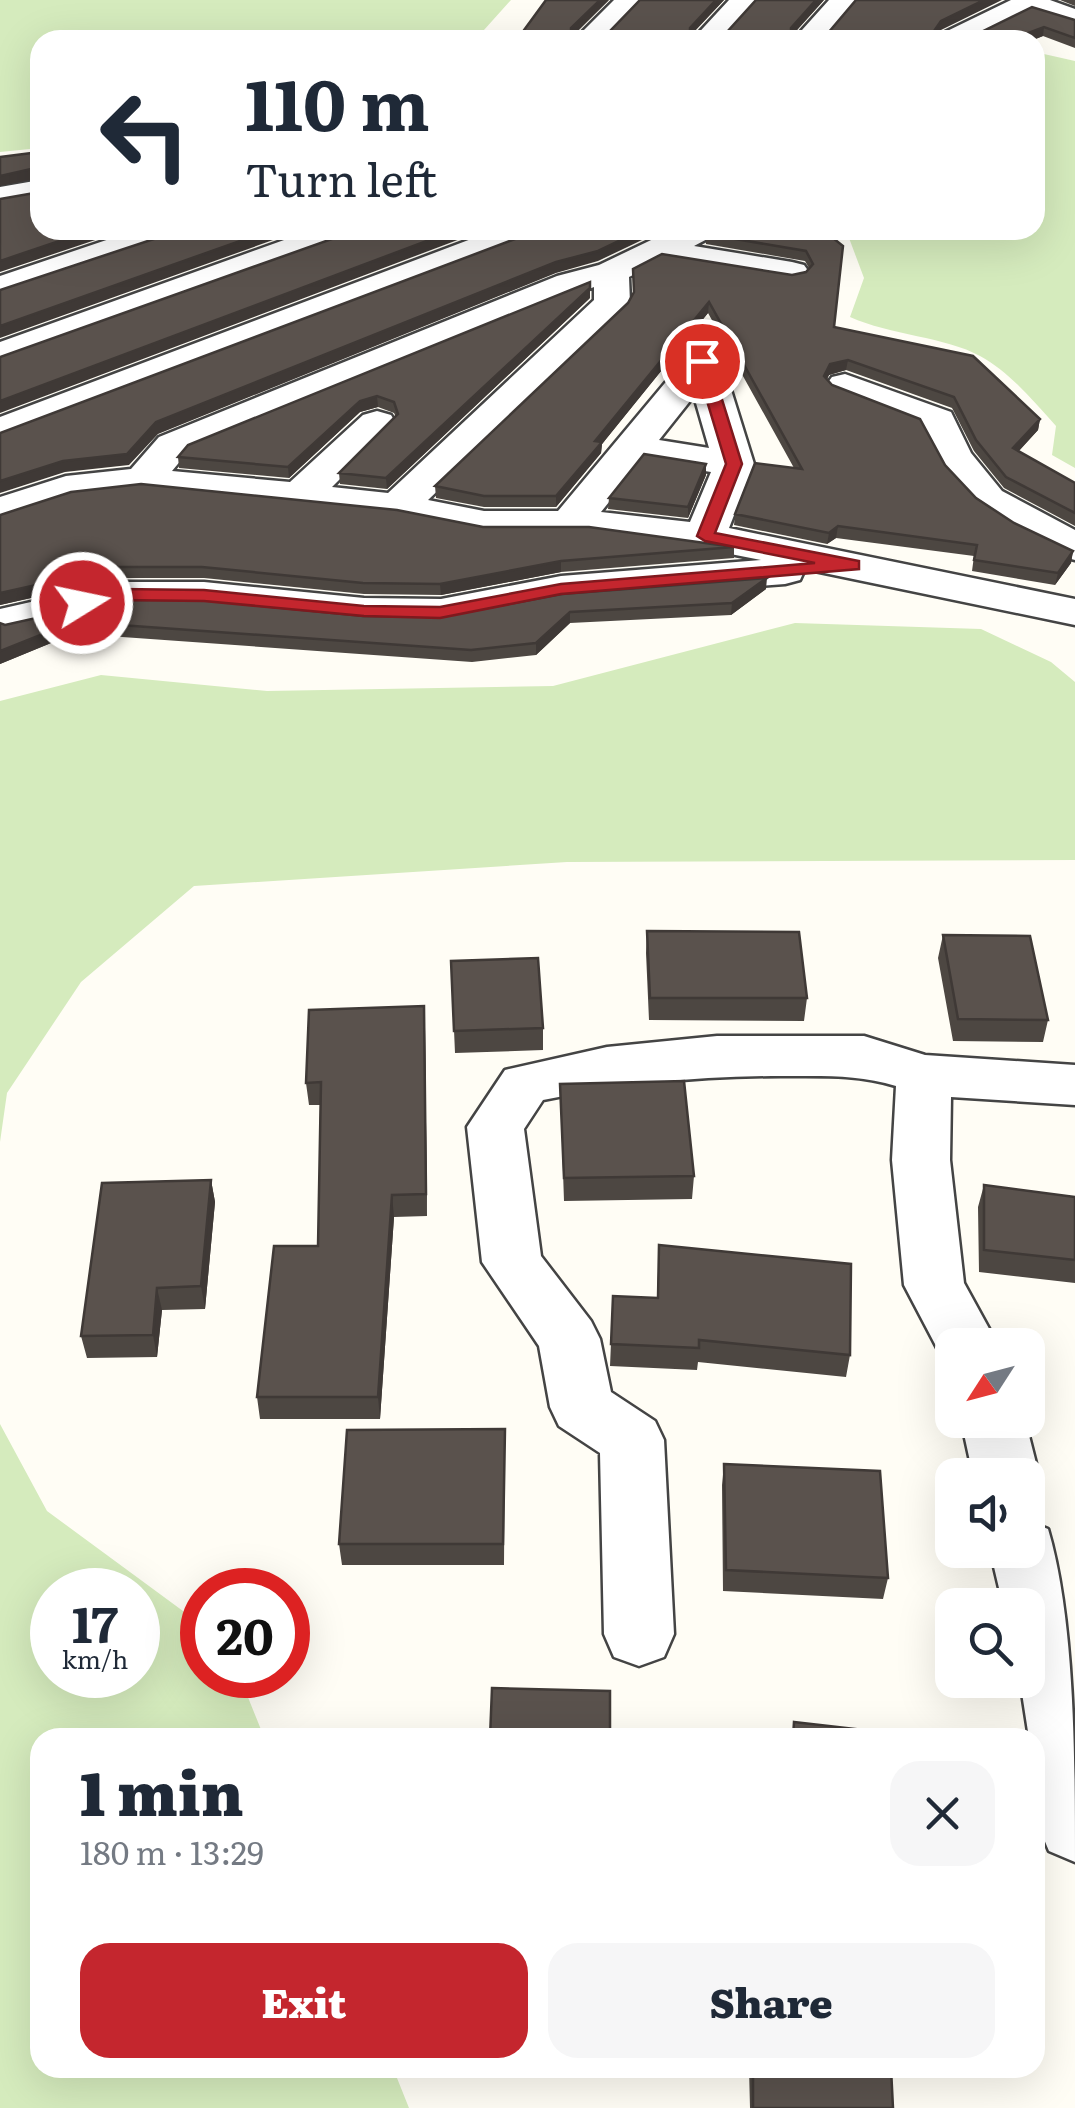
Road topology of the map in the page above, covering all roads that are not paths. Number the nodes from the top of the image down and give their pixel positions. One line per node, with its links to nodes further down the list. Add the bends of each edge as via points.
1 (630, 0): 6 (street)
2 (745, 0): 7 (street)
3 (844, 0): 8 (street)
4 (1029, 1): 5 (street); 9 (street)
5 (1075, 18)
6 (598, 30)
7 (716, 30)
8 (817, 30)
9 (971, 30)
10 (30, 192): 11 (street)
11 (0, 197)
12 (79, 240): 18 (street)
13 (139, 240): 18 (street)
14 (316, 240): 22 (street)
15 (500, 240): 25 (street)
16 (678, 240): 17 (street)
17 (656, 250): 19 (street); 20 (street)
18 (95, 255): 21 (street)
19 (611, 272): 29 (street, via 568,283 173,444); 32 (street, via 612,303)
20 (792, 272)
21 (0, 288)
22 (0, 355)
23 (844, 385): 36 (street, via 937,420 952,456 988,500)
24 (378, 423): 31 (street)
25 (0, 431)
26 (632, 447): 28 (street); 28 (street, via 702,361); 34 (street)
27 (0, 450): 30 (street)
28 (734, 464): 35 (street)
29 (144, 480): 30 (street); 31 (street)
30 (66, 488): 33 (street)
31 (298, 498): 32 (street)
32 (398, 506): 34 (street, via 484,523)
33 (0, 511)
34 (570, 523): 35 (street)
35 (705, 536): 37 (street)
36 (1075, 547)
37 (852, 565): 38 (street); 39 (street, via 561,589 440,612 119,595)
38 (1075, 612)
39 (8, 620)
40 (924, 1075): 41 (street); 42 (street, via 920,1160 934,1285); 44 (street, via 864,1056 718,1056 607,1066 525,1084 495,1127 512,1262 569,1339 582,1408 632,1440)
41 (1075, 1085)
42 (958, 1328)
43 (1028, 1568): 45 (street, via 1061,1705)
44 (639, 1634)
45 (1075, 1825)

